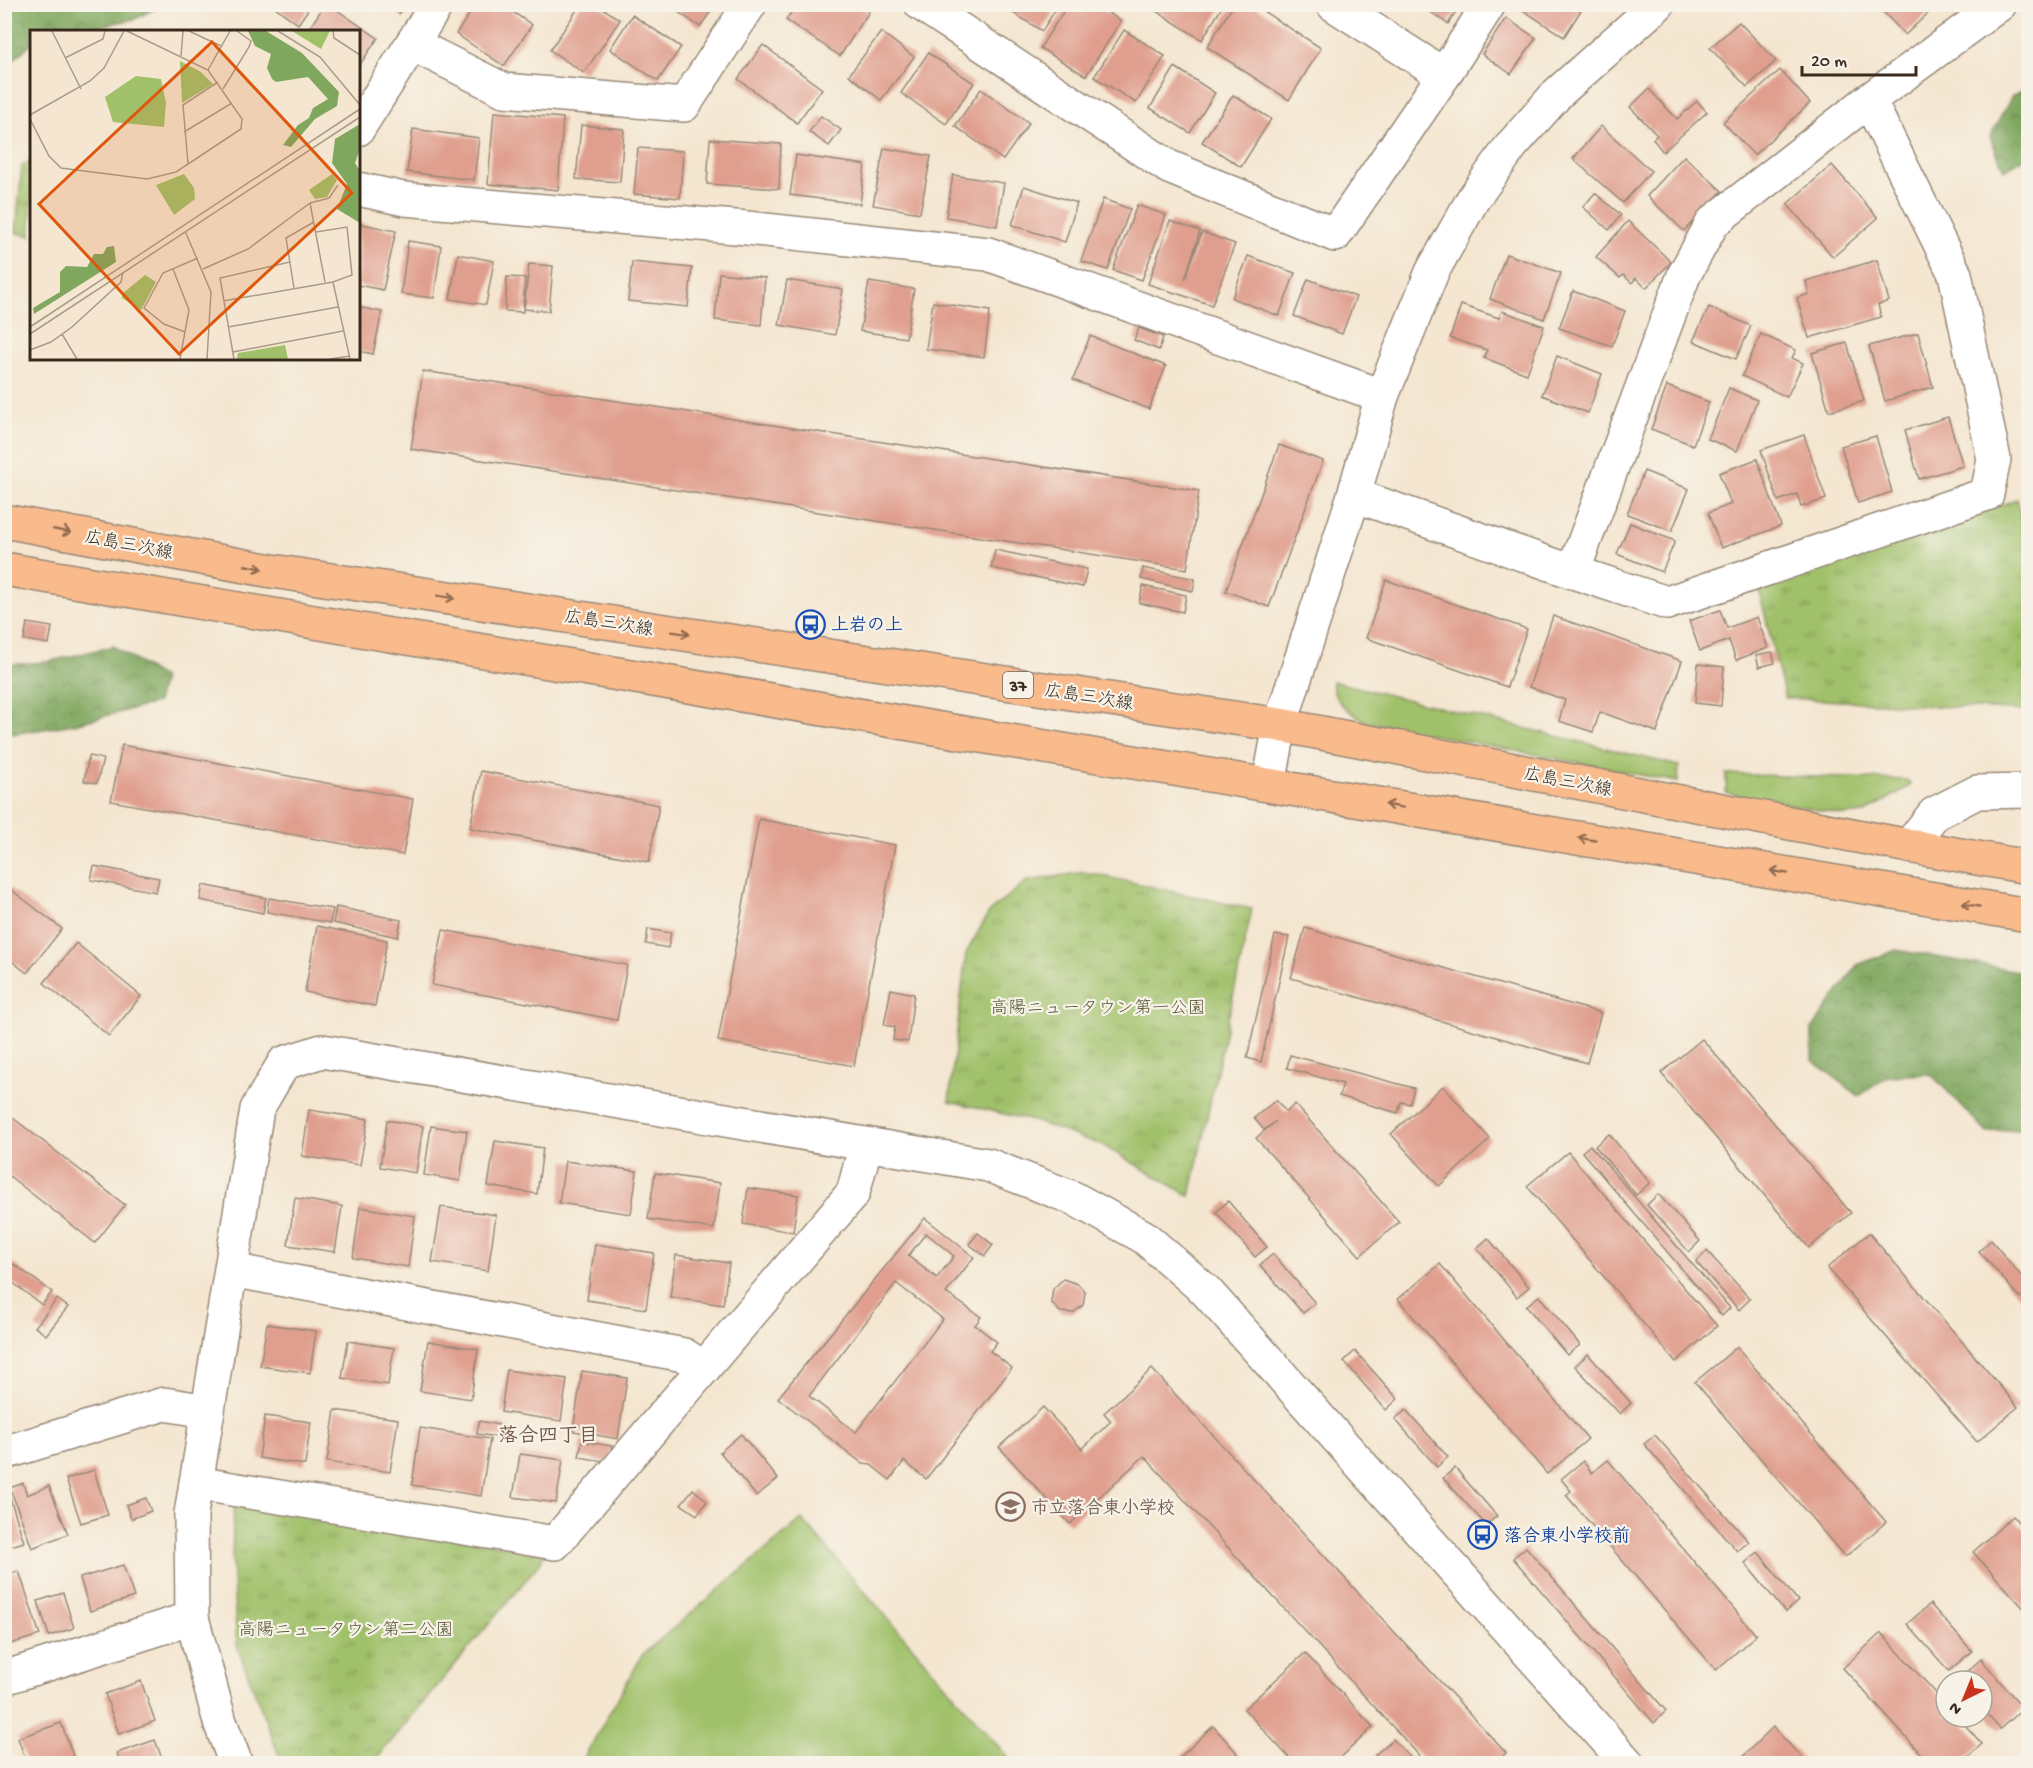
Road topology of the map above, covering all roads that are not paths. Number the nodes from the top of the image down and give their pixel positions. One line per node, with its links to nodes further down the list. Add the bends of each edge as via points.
1 (437, 4): 8 (street)
2 (750, 4): 8 (street, via 684,105 504,90)
3 (921, 4): 9 (street, via 1169,167 1335,235)
4 (1333, 4): 9 (street)
5 (1489, 4): 9 (street)
6 (1658, 4): 13 (street, via 1558,93 1512,145 1473,199 1432,272)
7 (2000, 4): 10 (street)
8 (412, 44): 11 (street)
9 (1444, 75)
10 (1869, 100): 17 (street, via 1713,222 1684,275); 17 (street, via 1955,274 1994,459 1986,494 1667,603)
11 (360, 126)
12 (360, 189): 13 (street, via 404,199 747,228 988,254)
13 (1382, 396): 14 (street)
14 (1354, 495): 17 (street); 18 (street)
15 (4, 521): 18 (main road, 広島三次線 / 37, one-way to 18, via 284,573)
16 (4, 569): 19 (main road)
17 (1573, 572)
18 (1281, 725): 19 (street); 21 (main road, 広島三次線 / 37)
19 (1269, 784): 23 (main road, one-way to 19)
20 (2028, 791): 21 (street, via 1977,792 1934,814)
21 (1909, 846): 22 (main road, 広島三次線 / 37)
22 (2028, 867)
23 (2028, 915)
24 (866, 1144): 25 (street, via 322,1051 284,1063 257,1109); 26 (street, via 853,1192); 33 (street, via 988,1165 1074,1198 1144,1237 1206,1291)
25 (231, 1270): 26 (street, via 684,1355); 27 (street)
26 (704, 1368): 29 (street, via 555,1543)
27 (208, 1411): 28 (street, via 164,1404); 29 (street)
28 (4, 1453)
29 (196, 1483): 30 (street, via 191,1514)
30 (192, 1618): 31 (street); 32 (street, via 220,1722)
31 (4, 1678)
32 (236, 1764)
33 (1628, 1764)

